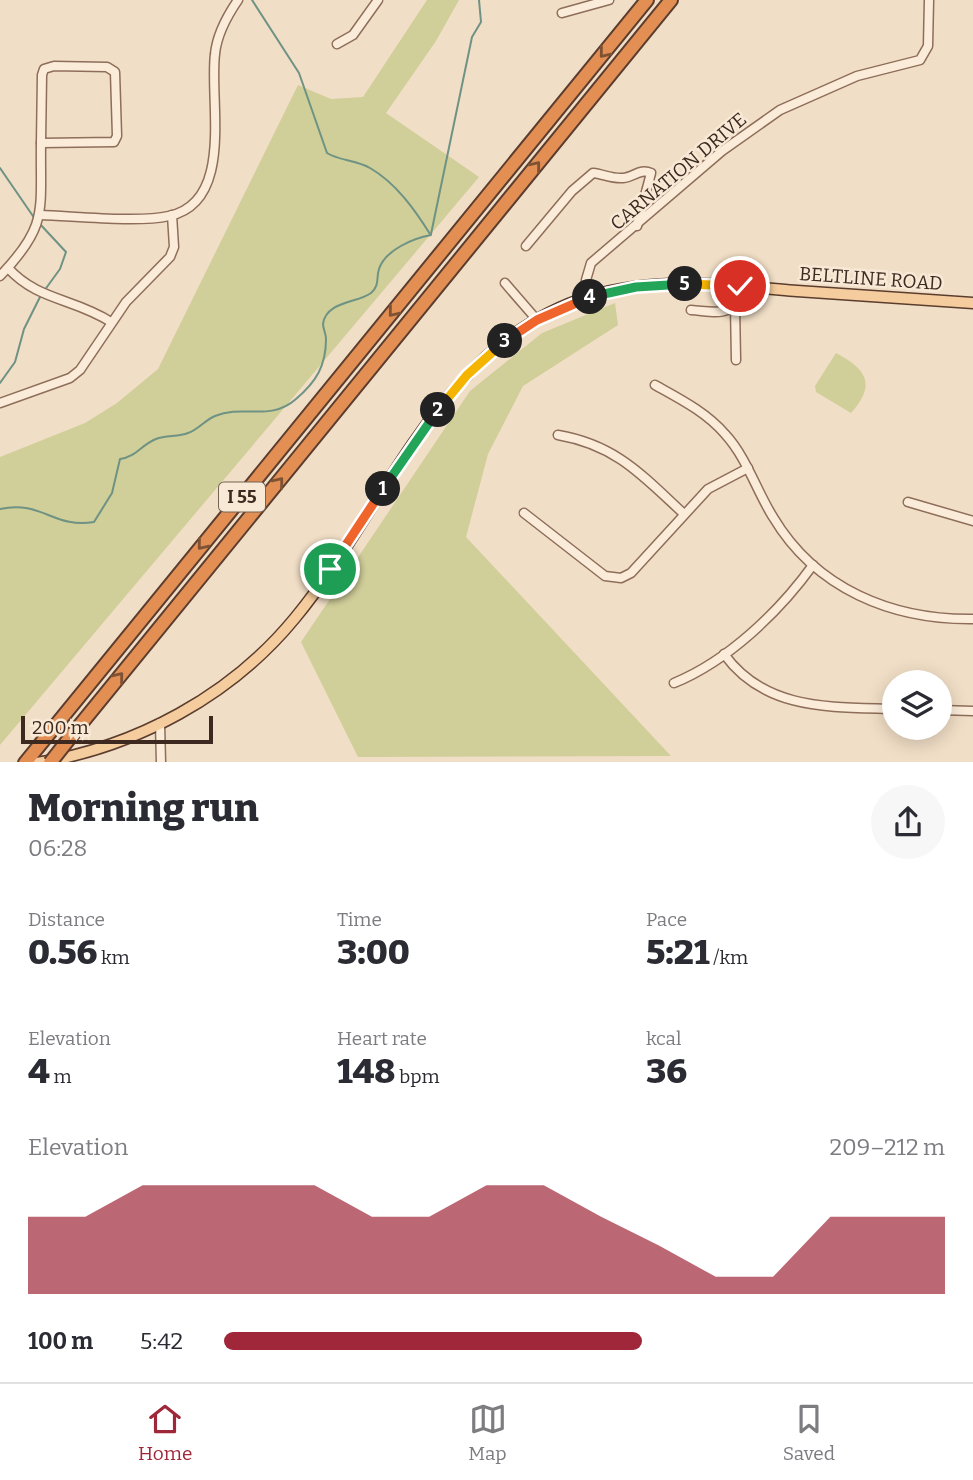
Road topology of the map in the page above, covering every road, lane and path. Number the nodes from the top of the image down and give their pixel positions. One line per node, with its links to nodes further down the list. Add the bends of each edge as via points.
1 (239, 0): 11 (street, via 224,24 215,53 214,166 195,201)
2 (378, 0): 8 (street, via 353,35)
3 (609, 0): 7 (street)
4 (647, 0): 41 (highway, I 55, one-way to 41)
5 (671, 0): 43 (highway, I 55, one-way to 5, bridge)
6 (929, 0): 12 (street, CARNATION DRIVE, via 928,46 920,60 858,76 780,110 722,151)
7 (562, 13)
8 (337, 44)
9 (41, 144): 9 (street, via 44,69 113,69 118,80 117,139 109,144); 10 (street)
10 (40, 215): 11 (street); 14 (street, via 28,246)
11 (172, 215): 23 (street, via 174,247 170,257)
12 (638, 226): 13 (street, via 651,173 616,178 593,173); 18 (street, CARNATION DRIVE, via 592,263 586,280)
13 (526, 246)
14 (8, 268): 15 (street); 23 (street, via 36,292 79,304)
15 (0, 276)
16 (505, 283): 22 (street)
17 (740, 286): 18 (main road, BELTLINE ROAD, via 649,286); 19 (main road, BELTLINE ROAD); 20 (street)
18 (588, 298): 22 (main road, BELTLINE ROAD)
19 (973, 303)
20 (735, 306): 21 (street, via 721,312); 24 (street)
21 (691, 310)
22 (537, 320): 40 (main road, BELTLINE ROAD, via 502,343 453,391 284,631 219,688)
23 (111, 322): 26 (street, via 76,374)
24 (736, 360)
25 (655, 385): 28 (street, via 713,421)
26 (0, 403)
27 (558, 435): 31 (street, via 592,442 615,453)
28 (748, 468): 31 (street, via 708,489); 33 (street, via 774,520)
29 (908, 502): 32 (street)
30 (524, 513): 31 (street, via 599,572 616,578 631,573)
31 (684, 513)
32 (973, 521)
33 (813, 565): 34 (street, via 847,590 880,606 918,615); 35 (street, via 790,594)
34 (973, 619)
35 (724, 654): 36 (street); 37 (street, via 750,681 792,702)
36 (674, 683)
37 (882, 709)
38 (952, 710): 39 (street)
39 (973, 711)
40 (160, 723): 42 (main road, BELTLINE ROAD, via 102,748); 44 (street)
41 (25, 762)
42 (37, 762)
43 (50, 762)
44 (160, 762)

